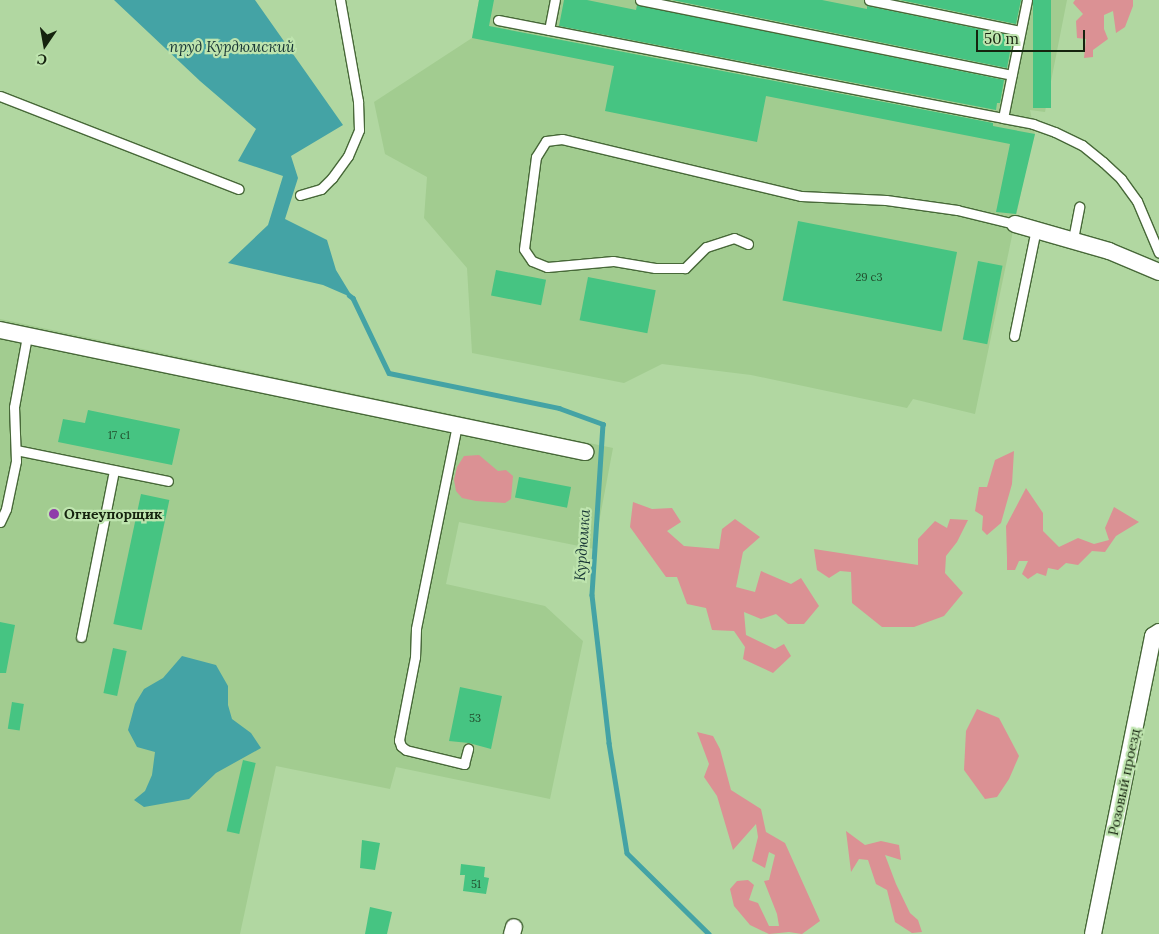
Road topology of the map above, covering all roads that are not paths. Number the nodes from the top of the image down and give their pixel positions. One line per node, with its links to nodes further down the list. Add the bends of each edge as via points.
1 (340, 0): 13 (lane, via 358,102 359,130 348,156 332,178 321,189)
2 (555, 0): 7 (lane)
3 (640, 0): 9 (lane)
4 (869, 0): 8 (lane)
5 (1027, 0): 8 (lane)
6 (498, 20): 7 (lane)
7 (549, 30): 11 (lane)
8 (1020, 31): 9 (lane)
9 (1012, 75): 11 (lane)
10 (0, 96): 12 (lane)
11 (1003, 118): 19 (lane, via 1055,132 1082,145 1104,162 1137,201)
12 (238, 189)
13 (300, 194)
14 (1079, 207): 17 (lane)
15 (1015, 224): 16 (street); 18 (lane, via 958,210 886,200 801,196 562,139 546,141 536,157 524,249 532,261 547,267 613,261 656,268 685,268 706,247 734,238)
16 (1036, 229): 17 (street); 23 (lane)
17 (1073, 239): 20 (street)
18 (748, 244)
19 (1158, 250)
20 (1159, 272)
21 (0, 330): 22 (street)
22 (27, 336): 24 (street); 25 (lane, via 14,407)
23 (1014, 336)
24 (457, 425): 26 (street); 32 (lane, via 416,629 415,657 399,740 406,750 464,764)
25 (16, 450): 27 (lane); 29 (lane, via 6,509)
26 (585, 452)
27 (114, 470): 28 (lane); 31 (lane)
28 (168, 481)
29 (0, 522)
30 (1159, 632): 33 (street, Розовый проезд, via 1153,636)
31 (80, 638)
32 (468, 749)
33 (1092, 934)

